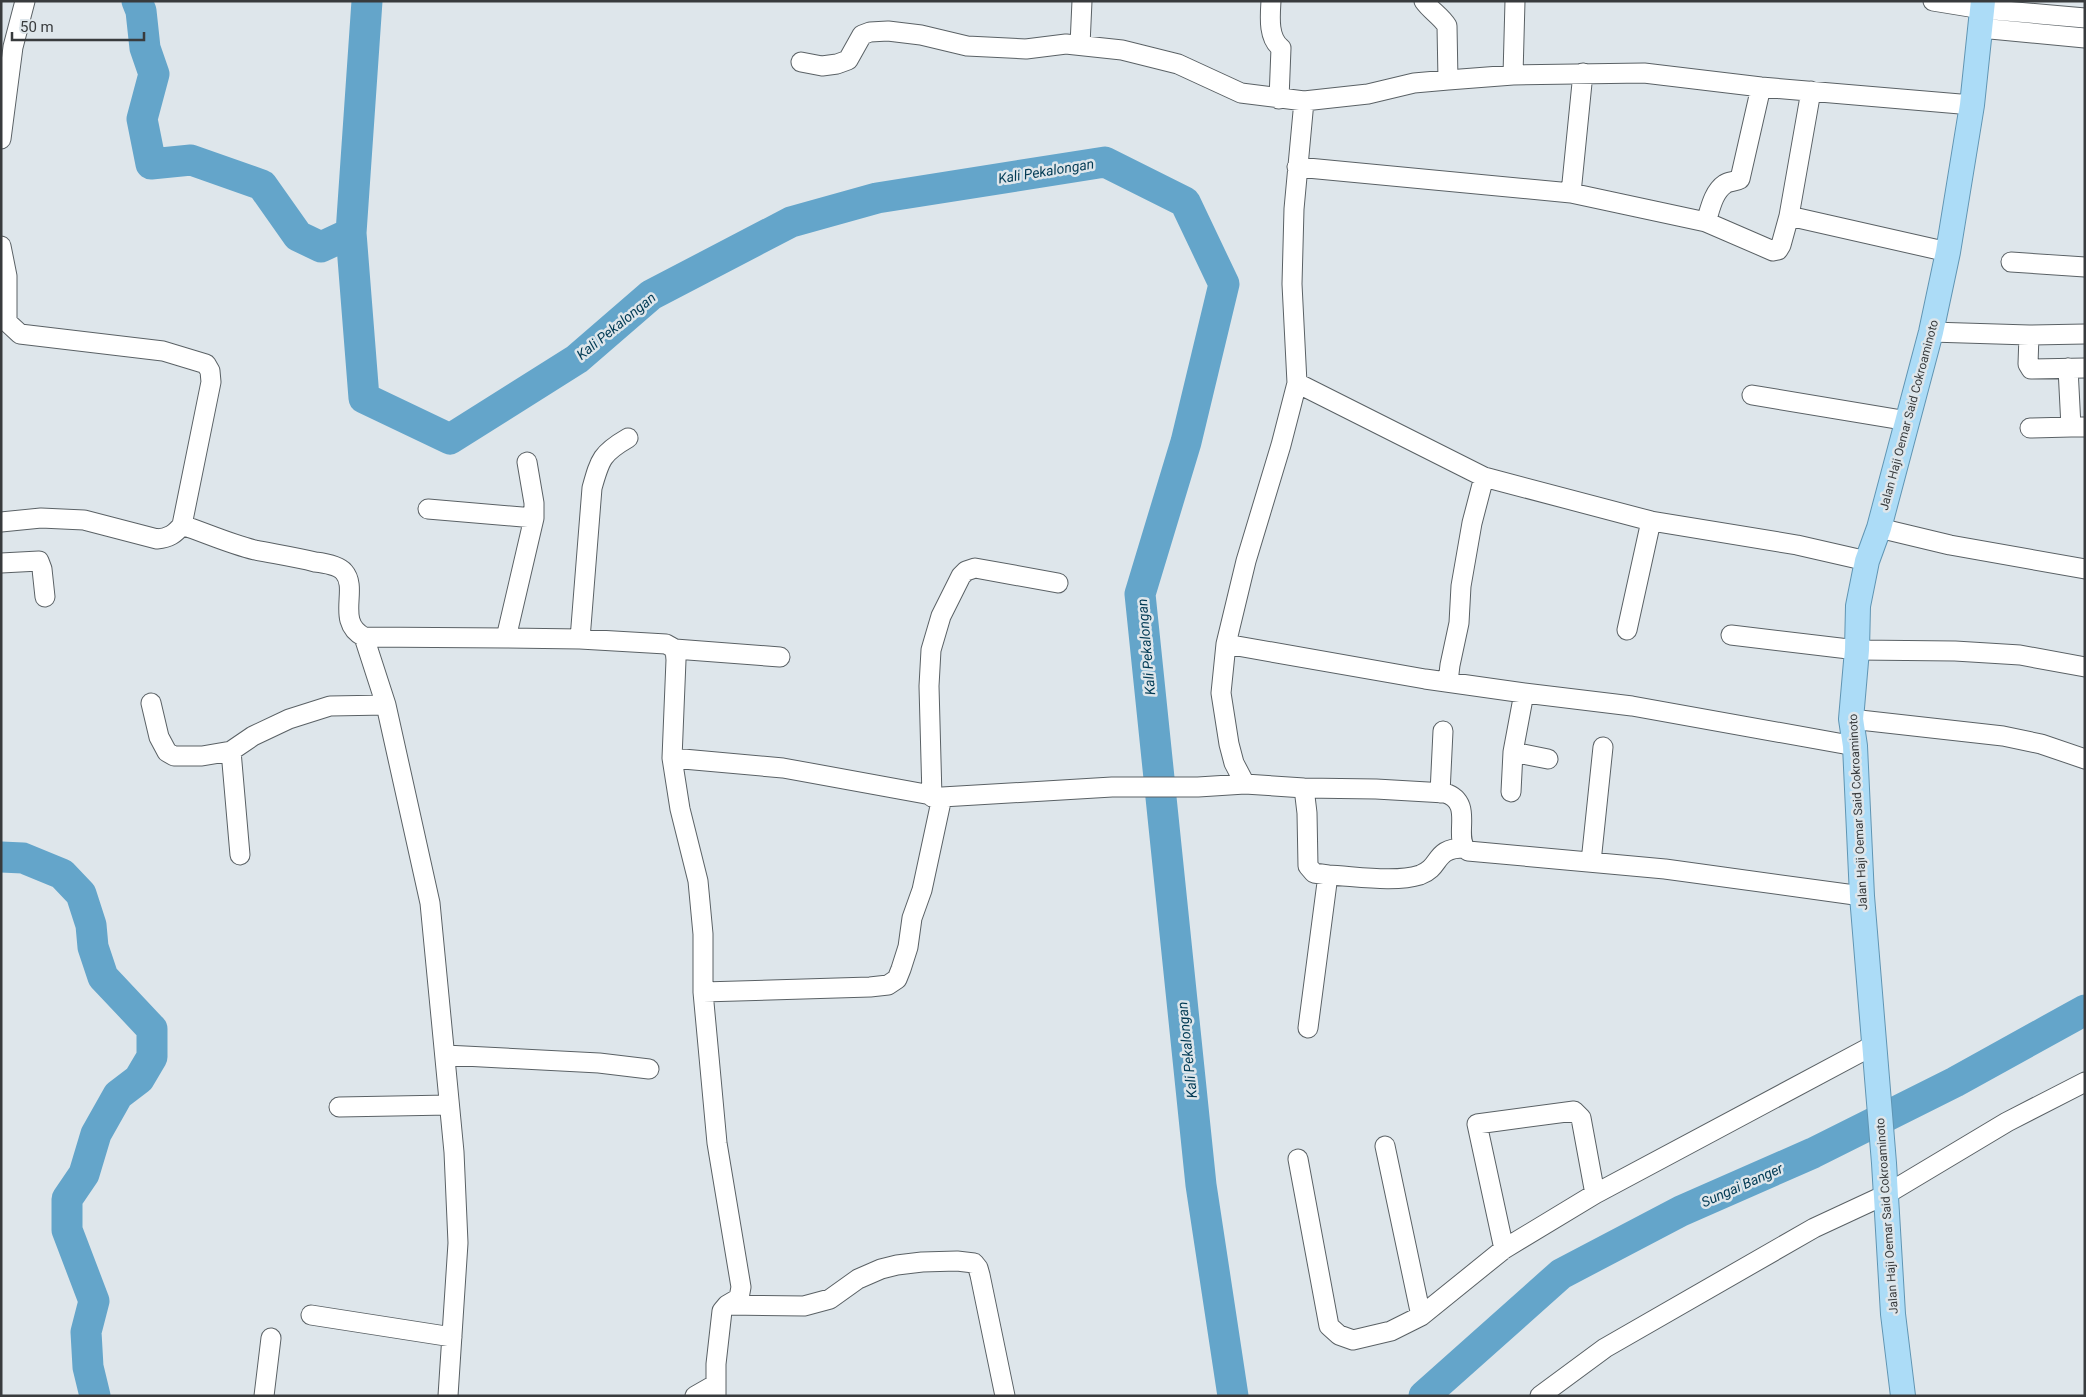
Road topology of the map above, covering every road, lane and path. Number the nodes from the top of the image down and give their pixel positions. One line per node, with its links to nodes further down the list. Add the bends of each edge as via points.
1 (26, 1): 20 (street, via 13,47)
2 (1082, 1): 10 (street)
3 (1271, 1): 17 (street, via 1272,36 1281,48)
4 (1424, 1): 14 (street, via 1447,26)
5 (1515, 1): 13 (street)
6 (1933, 1): 7 (street)
7 (1982, 13): 8 (street); 9 (street); 19 (main road, Jalan Haji Oemar Said Cokroaminoto)
8 (2085, 18)
9 (2085, 38)
10 (1080, 45): 11 (street, via 992,48 877,31 862,35 848,60 822,66); 17 (street, via 1122,50 1178,64 1241,93)
11 (801, 62)
12 (1582, 73): 13 (street); 15 (street, via 1644,73); 22 (street)
13 (1513, 75): 14 (street)
14 (1448, 80): 18 (street)
15 (1760, 87): 16 (street); 24 (street, via 1740,179 1721,187)
16 (1811, 91): 19 (street); 23 (street)
17 (1279, 99): 18 (street)
18 (1304, 101): 21 (street)
19 (1972, 105): 26 (main road, Jalan Haji Oemar Said Cokroaminoto)
20 (1, 139)
21 (1297, 167): 22 (street); 34 (street, via 1292,284)
22 (1571, 193): 24 (street)
23 (1789, 216): 24 (street, via 1781,246 1774,251); 26 (street)
24 (1706, 222)
25 (1, 246): 29 (street, via 7,276)
26 (1948, 252): 30 (main road, Jalan Haji Oemar Said Cokroaminoto)
27 (2011, 262): 28 (street)
28 (2085, 267)
29 (4, 317): 46 (street, via 9,326 20,334 163,351 206,364 211,382)
30 (1932, 332): 32 (street); 36 (main road, Jalan Haji Oemar Said Cokroaminoto)
31 (2085, 334): 32 (street)
32 (2029, 335): 33 (street, via 2028,364 2031,369)
33 (2076, 368): 37 (street)
34 (1297, 383): 41 (street); 58 (street)
35 (1752, 395): 36 (street)
36 (1908, 421): 47 (main road, Jalan Haji Oemar Said Cokroaminoto)
37 (2078, 427): 38 (street)
38 (2030, 428)
39 (628, 438): 57 (street, via 609,450 592,488)
40 (527, 462): 43 (street)
41 (1484, 477): 44 (street); 63 (street, via 1468,545)
42 (428, 509): 43 (street)
43 (534, 518): 56 (street)
44 (1651, 521): 48 (street, via 1797,545); 53 (street)
45 (1, 522): 46 (street, via 41,518 84,520 157,539 176,533)
46 (182, 525): 55 (street, via 254,550 339,568 346,577 351,626)
47 (1879, 528): 48 (main road, Jalan Haji Oemar Said Cokroaminoto); 50 (street, via 1950,545)
48 (1867, 561): 60 (main road, Jalan Haji Oemar Said Cokroaminoto, via 1858,606)
49 (1, 564): 52 (street, via 38,561)
50 (2085, 568)
51 (1058, 583): 80 (street, via 976,568 966,570 960,576 941,616 931,650)
52 (45, 597)
53 (1627, 630)
54 (1732, 636): 60 (street)
55 (364, 637): 56 (street); 66 (street)
56 (506, 638): 57 (street)
57 (580, 639): 59 (street, via 666,644)
58 (1226, 644): 63 (street); 76 (street, via 1221,693 1229,744)
59 (675, 649): 61 (street); 73 (street)
60 (1857, 650): 62 (street, via 2020,655); 67 (main road, Jalan Haji Oemar Said Cokroaminoto)
61 (780, 658)
62 (2085, 667)
63 (1448, 682): 64 (street)
64 (1524, 693): 69 (street, via 1632,706); 72 (street)
65 (151, 703): 71 (street, via 159,737 167,752 185,756)
66 (386, 705): 71 (street, via 330,706 305,712 253,736); 89 (street, via 430,903)
67 (1851, 719): 69 (main road, Jalan Haji Oemar Said Cokroaminoto); 74 (street, via 2002,736)
68 (1443, 731): 79 (street)
69 (1855, 746): 85 (main road, Jalan Haji Oemar Said Cokroaminoto)
70 (1604, 747): 83 (street)
71 (231, 751): 82 (street)
72 (1513, 752): 75 (street); 78 (street)
73 (672, 758): 80 (street, via 783,768); 86 (street, via 680,809 698,881 703,934)
74 (2085, 758)
75 (1548, 759)
76 (1244, 784): 77 (street); 80 (street, via 1112,787)
77 (1304, 788): 79 (street); 84 (street, via 1308,866 1314,873)
78 (1511, 792)
79 (1440, 793): 81 (street, via 1454,796 1459,805)
80 (937, 797): 86 (street, via 922,890 897,979 888,985 870,987)
81 (1464, 848): 83 (street, via 1473,852); 84 (street, via 1445,851 1433,866 1421,874 1398,878)
82 (240, 855)
83 (1591, 862): 85 (street)
84 (1328, 874): 87 (street)
85 (1862, 896): 88 (main road, Jalan Haji Oemar Said Cokroaminoto)
86 (703, 992): 99 (street, via 717,1143 741,1287 740,1298)
87 (1308, 1028)
88 (1874, 1045): 96 (street); 97 (main road, Jalan Haji Oemar Said Cokroaminoto)
89 (444, 1055): 90 (street, via 599,1063); 92 (street)
90 (649, 1069)
91 (2085, 1082): 97 (street, via 2007,1122)
92 (449, 1105): 93 (street); 102 (street, via 458,1244)
93 (339, 1106)
94 (1384, 1146): 101 (street)
95 (1298, 1159): 101 (street, via 1329,1326 1339,1335 1353,1340 1391,1331)
96 (1595, 1194): 98 (street); 98 (street, via 1581,1118 1574,1112 1477,1124)
97 (1885, 1195): 109 (street, via 1814,1228 1605,1348); 110 (main road, Jalan Haji Oemar Said Cokroaminoto, via 1893,1314)
98 (1504, 1249): 101 (street)
99 (727, 1305): 104 (street, via 722,1315); 108 (street, via 816,1304 881,1269 922,1262 974,1263 980,1275)
100 (311, 1315): 102 (street)
101 (1421, 1316)
102 (452, 1337): 106 (street)
103 (271, 1338): 105 (street)
104 (716, 1390): 107 (street)
105 (264, 1396)
106 (448, 1396)
107 (695, 1396)
108 (1005, 1396)
109 (1540, 1396)
110 (1903, 1396)

